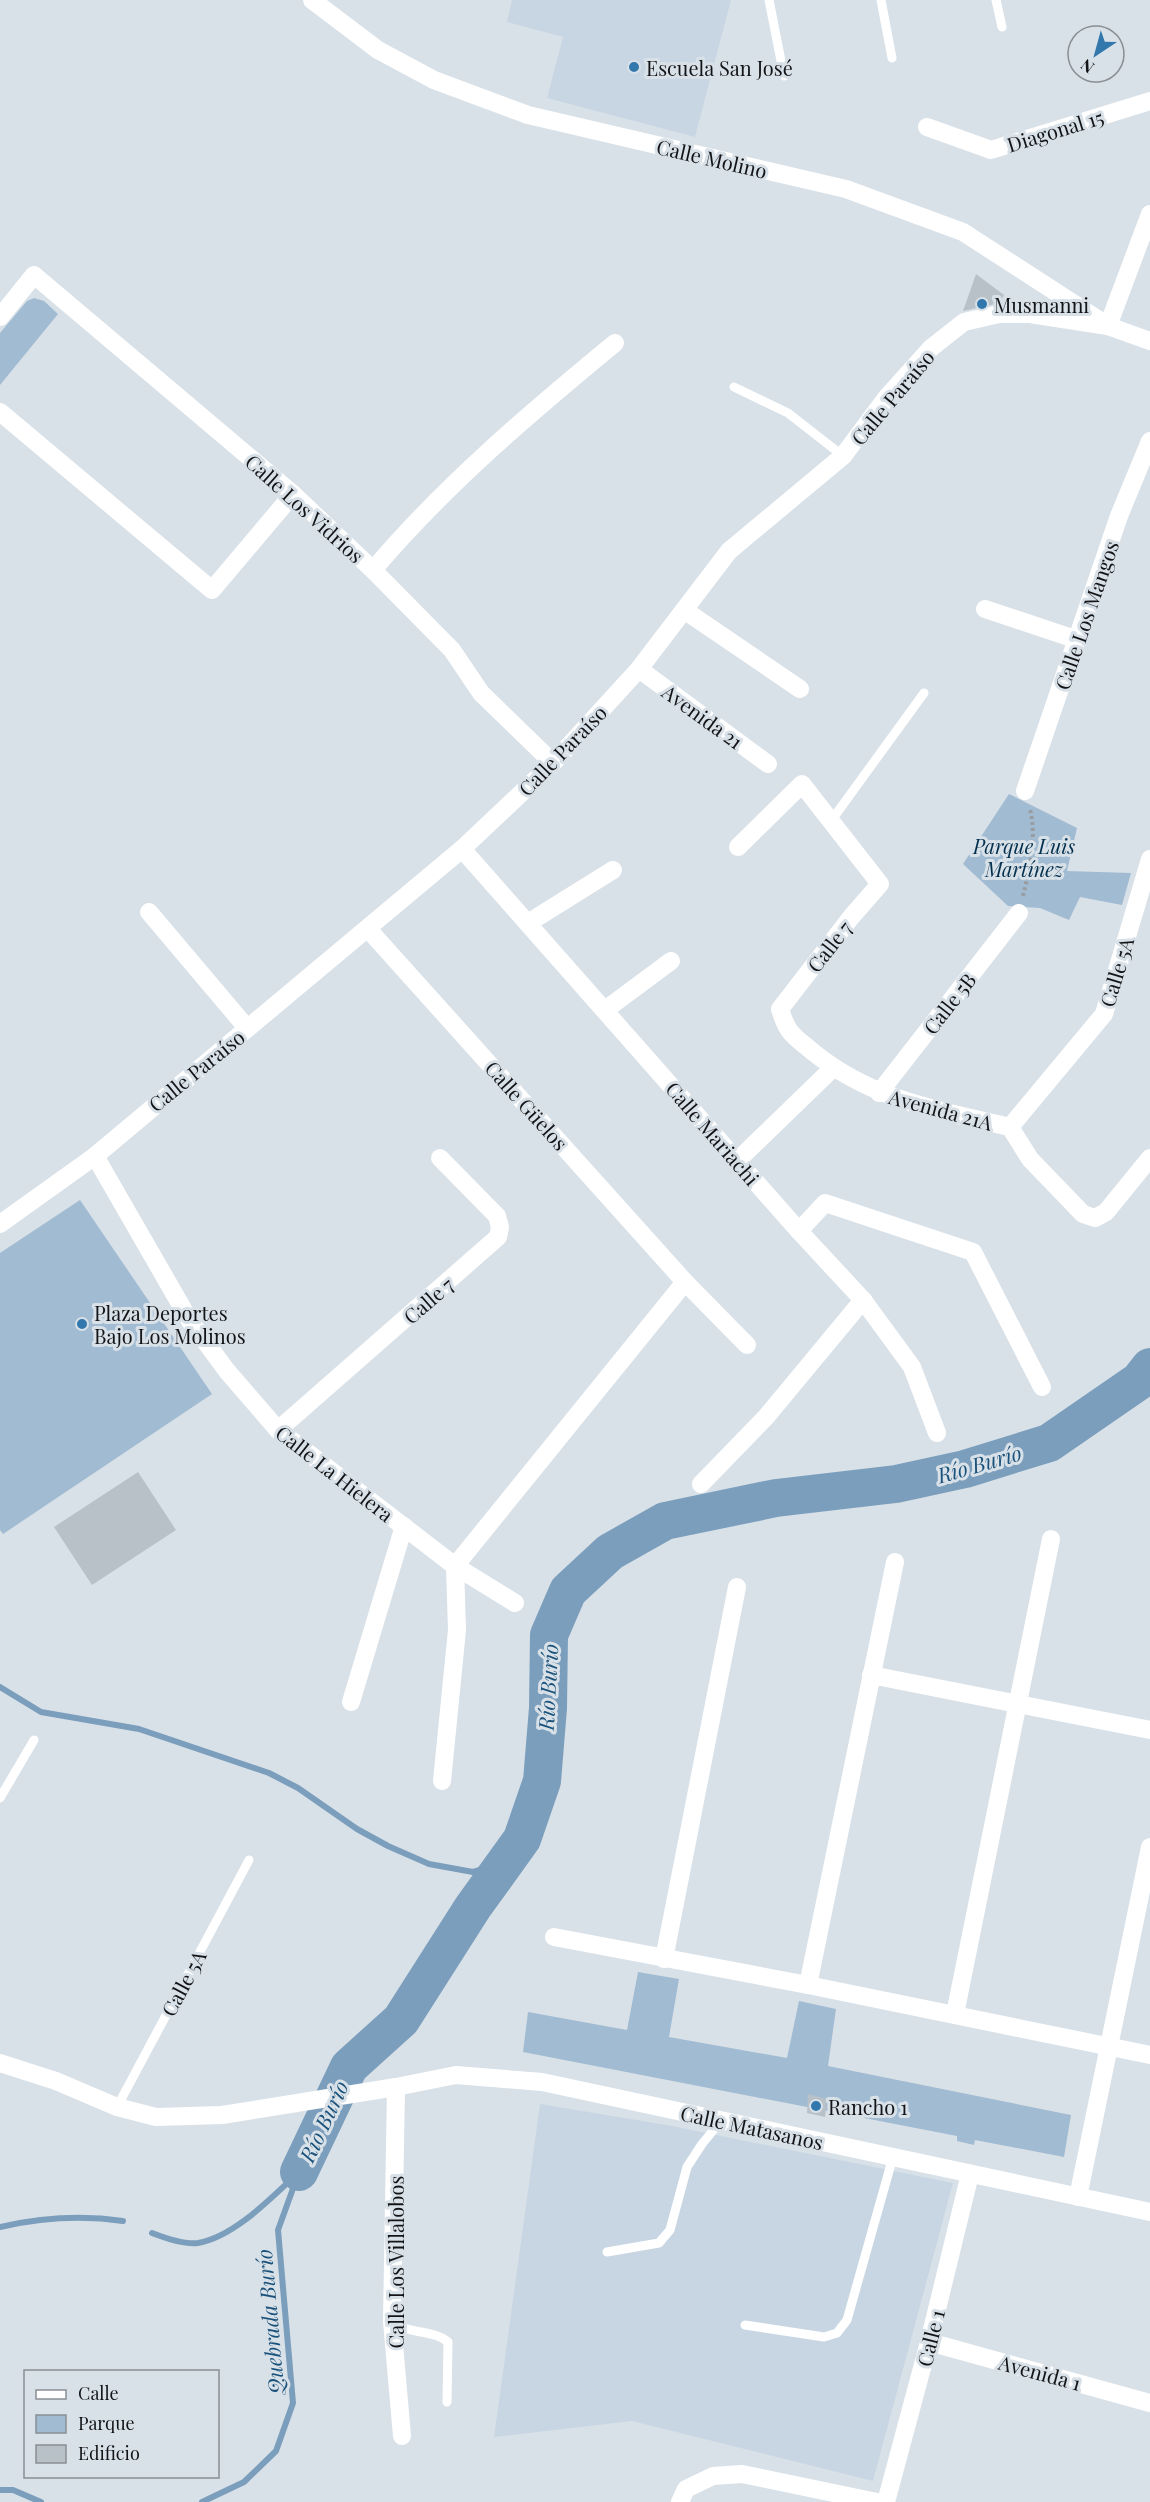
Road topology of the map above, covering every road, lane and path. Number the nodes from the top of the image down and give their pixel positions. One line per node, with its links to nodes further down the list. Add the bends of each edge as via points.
1 (312, 0): 12 (street, Calle Molino, via 378,50 425,75 528,115 846,189 963,232)
2 (769, 0): 7 (lane)
3 (881, 0): 6 (lane)
4 (996, 0): 5 (lane)
5 (1002, 27)
6 (892, 58)
7 (784, 76)
8 (1150, 101): 9 (street, Diagonal 15, via 990,150)
9 (927, 127)
10 (1150, 214): 12 (street)
11 (0, 317): 19 (street, Calle Los Vidrios, via 34,275)
12 (1108, 326): 13 (street); 18 (street, Calle Paraíso, via 1030,314 999,314 964,322 931,348 886,397)
13 (1150, 341)
14 (615, 343): 20 (street, via 520,421 398,541)
15 (735, 387): 18 (lane, via 788,412)
16 (0, 412): 19 (street, via 212,590)
17 (1150, 441): 23 (street, Calle Los Mangos, via 1119,516)
18 (843, 456): 22 (street, Calle Paraíso, via 729,551)
19 (293, 494): 20 (street, Calle Los Vidrios)
20 (374, 570): 27 (street, Calle Los Vidrios, via 452,650 480,693)
21 (985, 609): 23 (street)
22 (684, 610): 24 (street, Calle Paraíso); 25 (street)
23 (1078, 640): 29 (street, Calle Los Mangos)
24 (639, 669): 27 (street, Calle Paraíso); 28 (street, Avenida 21)
25 (800, 689)
26 (924, 693): 30 (lane)
27 (553, 763): 32 (street, Calle Paraíso)
28 (768, 764)
29 (1025, 790): 36 (path, via 1034,826 1031,864)
30 (831, 821): 31 (street, via 802,784); 40 (street, Calle 7, via 880,884)
31 (738, 847)
32 (462, 849): 37 (street, Calle Mariachi); 38 (street, Calle Paraíso)
33 (1150, 860): 45 (street, Calle 5A, via 1104,1014)
34 (613, 870): 37 (street)
35 (149, 912): 42 (street)
36 (1019, 913): 44 (street, Calle 5B)
37 (528, 923): 41 (street, Calle Mariachi)
38 (368, 929): 42 (street, Calle Paraíso); 52 (street, Calle Güelos)
39 (671, 961): 41 (street)
40 (780, 1009): 43 (street, Avenida 21A, via 787,1030)
41 (605, 1010): 49 (street, Calle Mariachi)
42 (247, 1028): 46 (street, Calle Paraíso)
43 (833, 1068): 44 (street, Avenida 21A); 49 (street)
44 (879, 1093): 45 (street, Avenida 21A)
45 (1010, 1127): 48 (street, Avenida 21A, via 1038,1167 1083,1214 1095,1218 1106,1212)
46 (95, 1156): 50 (street, Calle Paraíso); 56 (street, Calle La Hielera, via 190,1321 226,1371)
47 (440, 1158): 56 (street, Calle 7, via 497,1216 498,1237)
48 (1150, 1158)
49 (738, 1160): 51 (street, Calle Mariachi)
50 (0, 1224)
51 (799, 1231): 53 (street, Calle Mariachi); 55 (street, via 825,1203 973,1252)
52 (685, 1282): 54 (street, Calle Güelos); 62 (street)
53 (863, 1300): 57 (street, Calle Mariachi, via 912,1367); 58 (street, via 766,1417)
54 (747, 1345)
55 (1042, 1387)
56 (278, 1430): 59 (street, Calle La Hielera)
57 (937, 1433)
58 (701, 1484)
59 (404, 1526): 62 (street, Calle La Hielera); 66 (street)
60 (1051, 1539): 67 (street)
61 (895, 1562): 65 (street)
62 (455, 1566): 64 (street, Calle La Hielera); 70 (street, via 458,1630)
63 (737, 1587): 75 (street)
64 (515, 1603)
65 (871, 1675): 67 (street); 76 (street)
66 (351, 1702)
67 (1018, 1704): 68 (street); 77 (street)
68 (1150, 1730)
69 (34, 1740): 71 (lane)
70 (442, 1781)
71 (0, 1798)
72 (1150, 1846): 78 (street)
73 (249, 1860): 82 (lane, Calle 5A)
74 (554, 1937): 75 (street)
75 (664, 1959): 76 (street)
76 (808, 1984): 77 (street)
77 (955, 2014): 78 (street)
78 (1109, 2046): 79 (street); 86 (street)
79 (1150, 2055)
80 (0, 2063): 82 (street)
81 (396, 2087): 82 (street, Calle Matasanos, via 222,2115 156,2117); 83 (street, Calle Matasanos, via 456,2075 508,2078); 89 (street, Calle Los Villalobos)
82 (117, 2107)
83 (721, 2121): 84 (street, Calle Matasanos); 88 (lane, via 687,2167 670,2230 659,2243)
84 (893, 2157): 85 (street, Calle Matasanos); 90 (lane, via 847,2320 837,2333 824,2337)
85 (970, 2174): 86 (street, Calle Matasanos); 91 (street, Calle 1)
86 (1078, 2197): 87 (street, Calle Matasanos)
87 (1150, 2212)
88 (607, 2252)
89 (392, 2321): 92 (lane, via 406,2330 442,2337 448,2342); 94 (street, Calle Los Villalobos)
90 (745, 2325)
91 (929, 2342): 93 (street, Avenida 1); 97 (street, Calle 1)
92 (447, 2402)
93 (1150, 2403)
94 (402, 2436)
95 (683, 2495): 96 (street, via 713,2476 742,2474)
96 (877, 2502)
97 (886, 2502)

